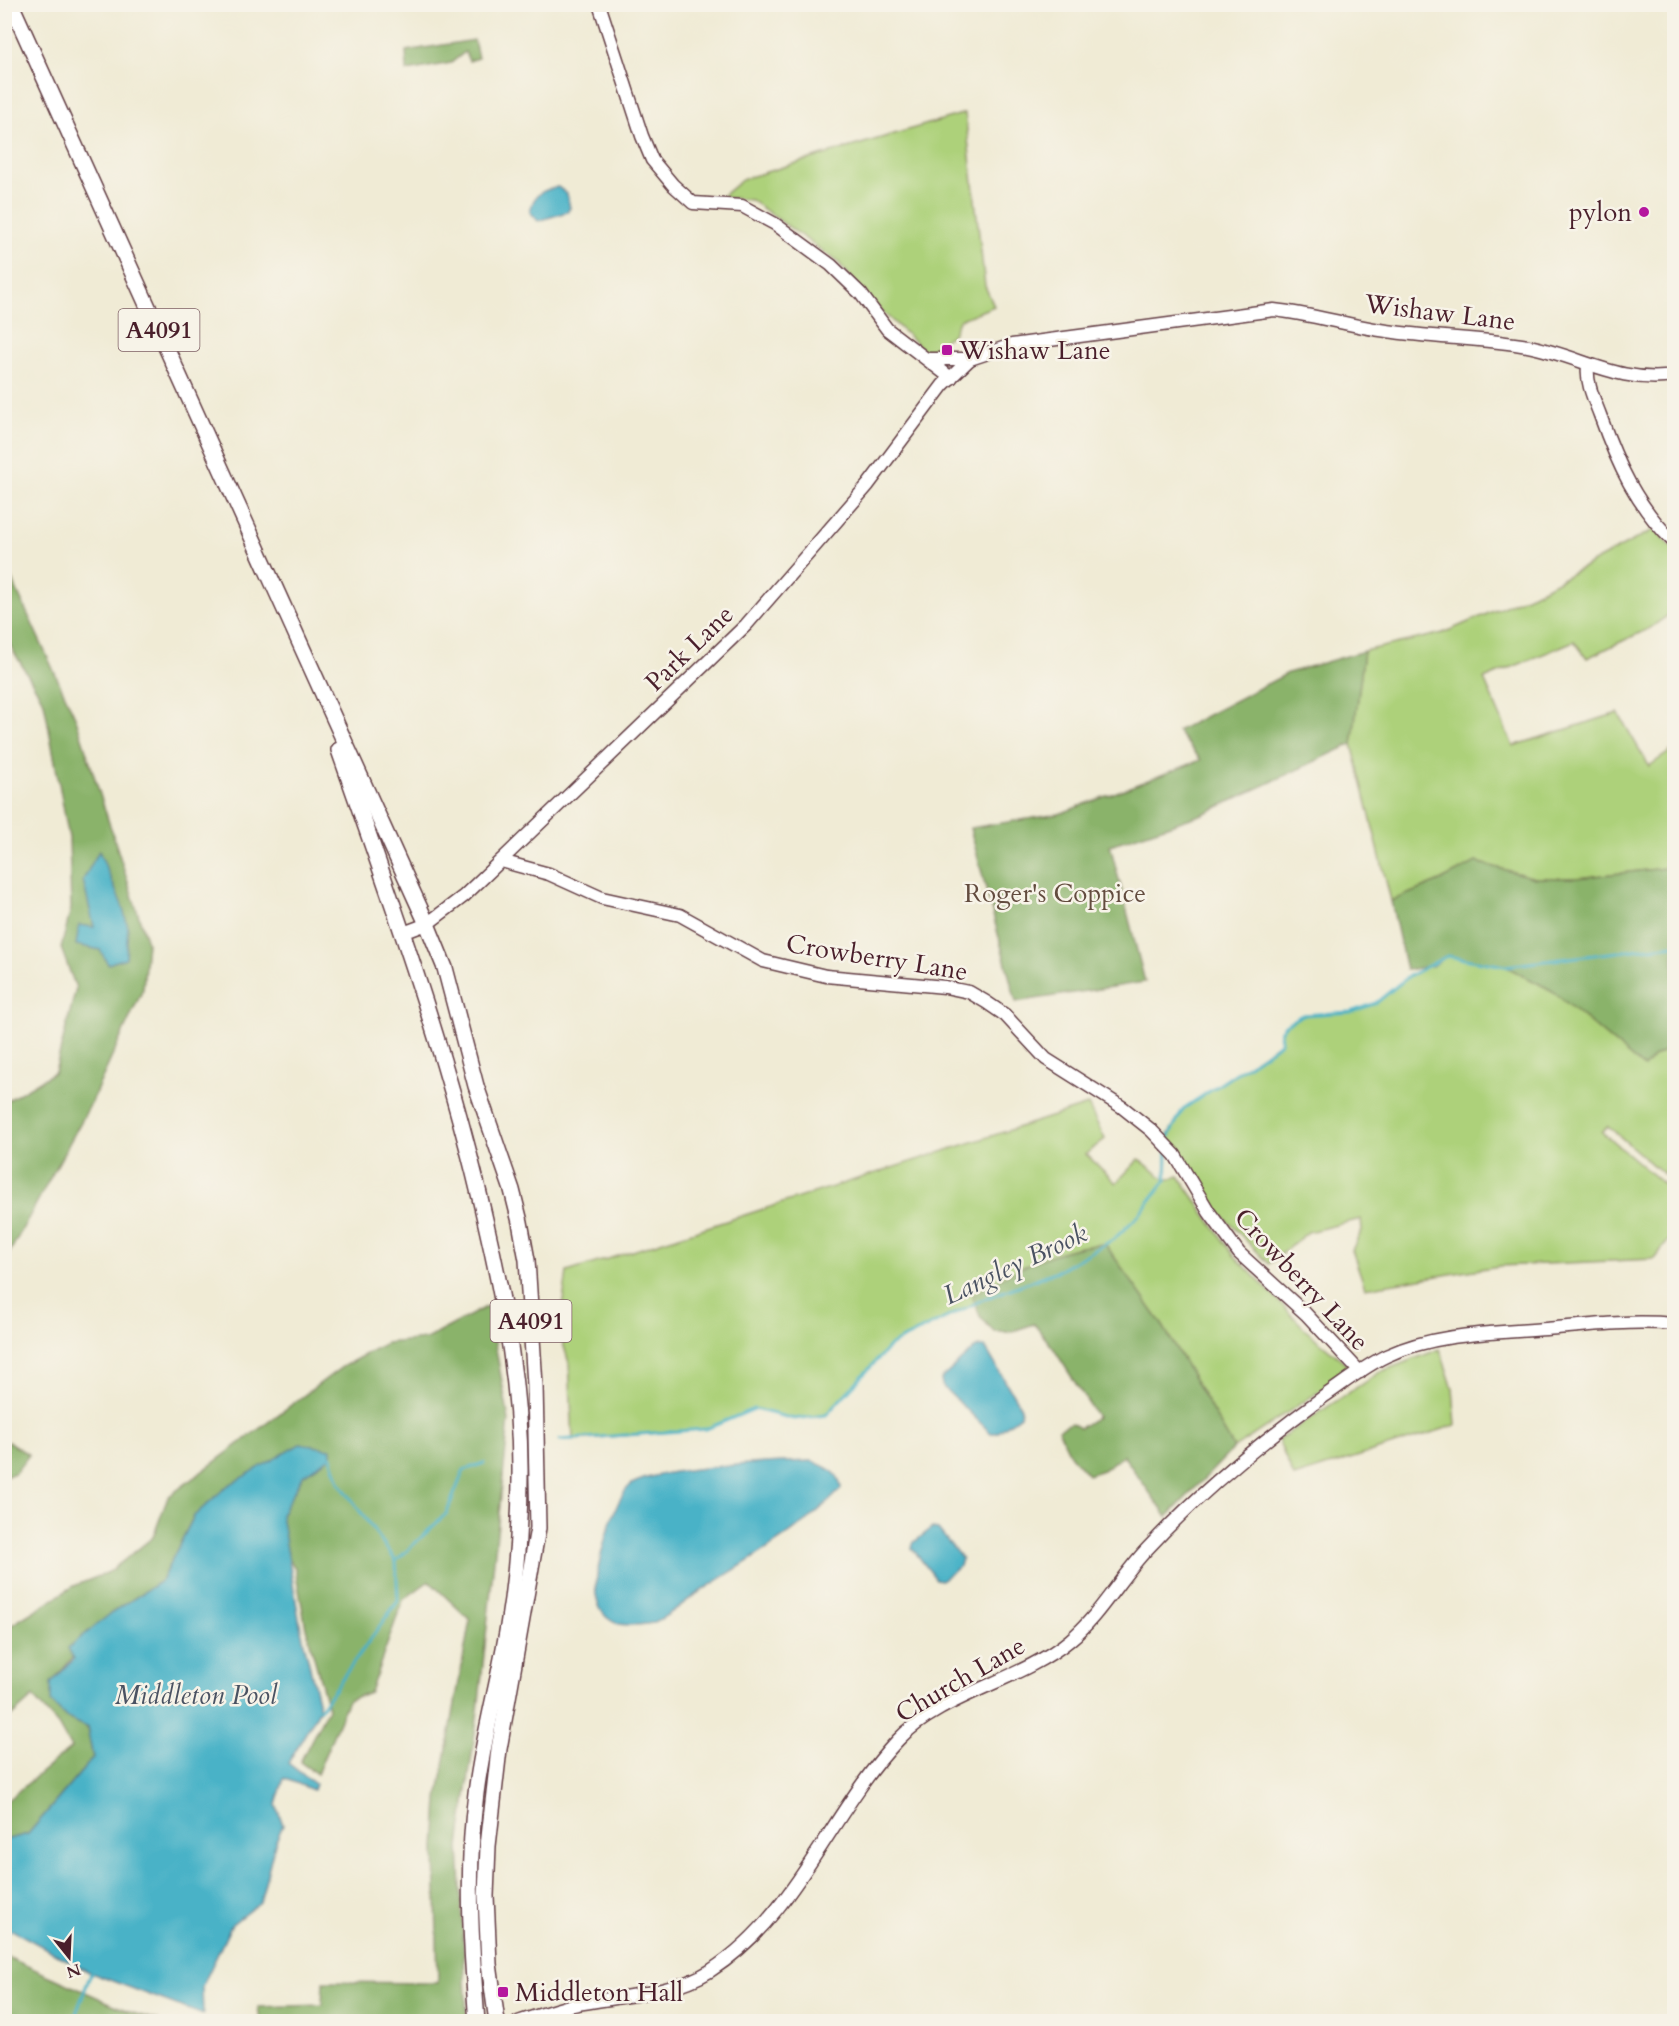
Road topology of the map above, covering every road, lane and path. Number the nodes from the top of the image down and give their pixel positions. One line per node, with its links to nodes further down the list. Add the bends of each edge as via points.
1 (10, 4): 9 (main road, A4091)
2 (599, 4): 4 (street, via 642,136 652,160 673,185 693,203 742,206 775,224 831,265 861,294 886,329)
3 (970, 358): 4 (street, Wishaw Lane); 5 (street, Wishaw Lane, via 1012,345 1274,310 1382,331 1531,347); 7 (street, Park Lane)
4 (929, 359): 7 (street)
5 (1588, 366): 6 (street, Wishaw Lane, via 1632,377); 8 (street, via 1588,383 1614,455 1634,493)
6 (1674, 376)
7 (951, 378): 10 (street, Park Lane, via 868,485 746,625)
8 (1674, 543)
9 (306, 657): 11 (main road, A4091); 12 (main road, A4091)
10 (501, 861): 11 (street, Park Lane); 14 (street, Crowberry Lane, via 549,874 602,898 680,915 763,961 826,976 945,987 969,992 986,1002 1005,1015 1046,1059 1151,1130 1175,1155 1239,1253 1306,1314)
11 (427, 924): 12 (street, Park Lane); 16 (main road, A4091, via 445,968 476,1086 520,1222 527,1260 535,1374 538,1528 499,1749 488,1846 489,1964)
12 (403, 933): 15 (main road, A4091, via 446,1066 480,1195 504,1313 517,1420 520,1484 514,1579 508,1629 486,1729 471,1847 469,1900)
13 (1674, 1324): 14 (street, Church Lane, via 1480,1333 1396,1352)
14 (1360, 1372): 17 (street, Church Lane, via 1257,1445 1213,1483 1146,1550 1093,1618 1068,1641 1035,1663 942,1709 902,1736 880,1760 806,1873 730,1957 689,1981 570,2006)
15 (477, 2022)
16 (497, 2022)
17 (518, 2022)

